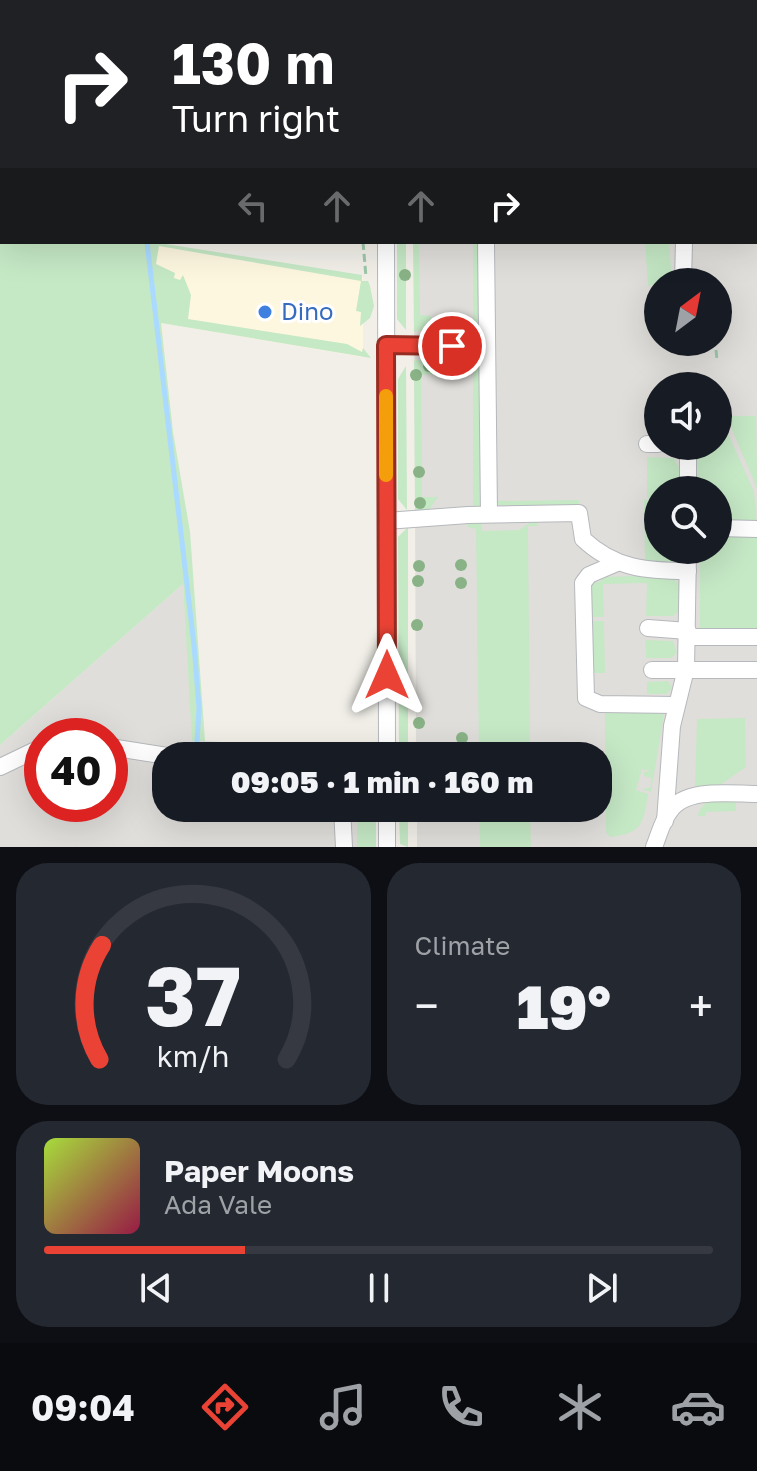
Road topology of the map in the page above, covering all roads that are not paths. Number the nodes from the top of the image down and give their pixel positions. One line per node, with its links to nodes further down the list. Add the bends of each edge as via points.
1 (386, 244): 5 (street)
2 (486, 244): 7 (street)
3 (684, 244): 4 (street)
4 (683, 268)
5 (386, 345): 6 (street); 8 (street)
6 (452, 346)
7 (489, 514): 8 (street, via 448,512); 11 (street, via 579,513 583,539)
8 (386, 521): 21 (street)
9 (732, 528): 10 (street)
10 (757, 529)
11 (617, 563): 13 (street, via 641,571); 20 (street, via 583,583 586,698 600,704)
12 (688, 564): 13 (street)
13 (688, 571): 15 (street)
14 (648, 628): 15 (street)
15 (688, 634): 16 (street); 17 (street)
16 (757, 637)
17 (686, 669): 18 (street); 19 (street); 20 (street)
18 (652, 670)
19 (757, 670)
20 (676, 705): 27 (street)
21 (387, 742)
22 (128, 750): 23 (street)
23 (152, 754)
24 (24, 756): 25 (street)
25 (0, 767)
26 (757, 794): 27 (street, via 690,798 677,803)
27 (665, 821): 32 (street)
28 (343, 822): 30 (street)
29 (387, 822): 31 (street)
30 (344, 847)
31 (387, 847)
32 (654, 847)

